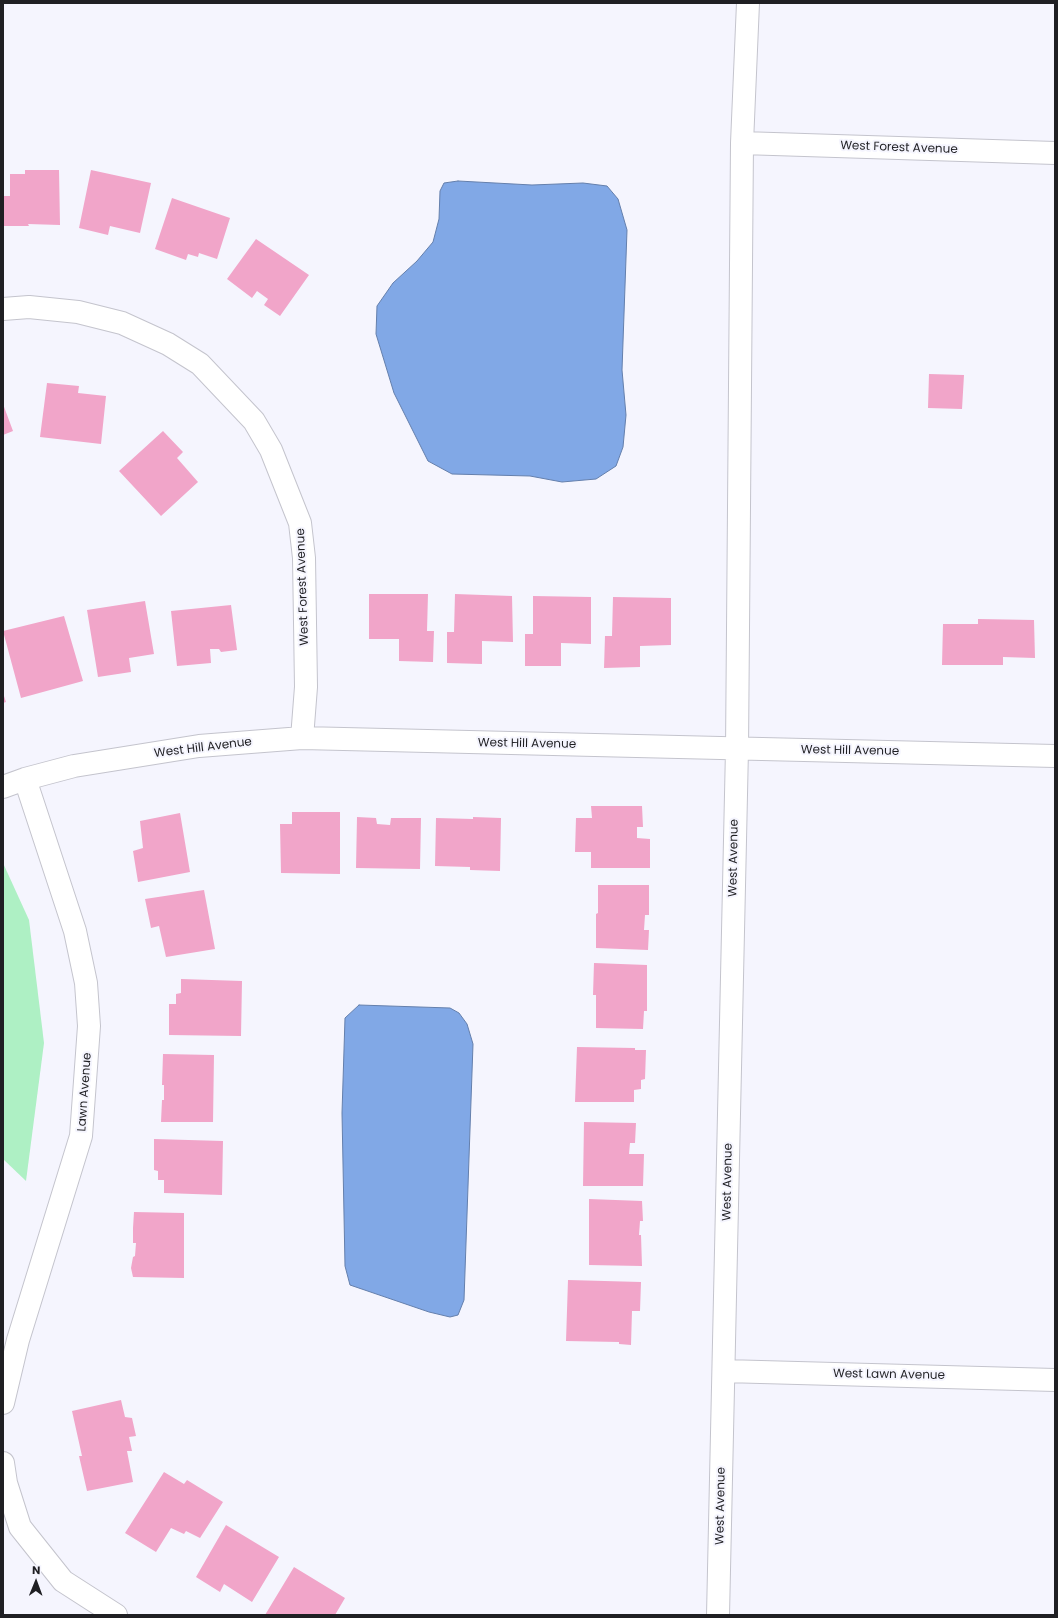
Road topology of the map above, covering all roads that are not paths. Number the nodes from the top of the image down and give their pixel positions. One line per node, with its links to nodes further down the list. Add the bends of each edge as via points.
1 (748, 3): 2 (street, West Avenue)
2 (742, 143): 3 (street, West Forest Avenue); 6 (street, West Avenue)
3 (1055, 153)
4 (3, 309): 5 (street, West Forest Avenue, via 29,308 78,312 122,323 168,344 200,364 254,421 271,450 300,523 304,558 306,687)
5 (302, 738): 6 (street, West Hill Avenue); 8 (street, West Hill Avenue, via 199,746 74,766)
6 (737, 749): 7 (street, West Hill Avenue); 10 (street, West Avenue)
7 (1055, 756)
8 (25, 779): 9 (street, West Hill Avenue); 12 (street, Lawn Avenue, via 75,931 86,984 90,1026 82,1136 18,1340)
9 (3, 787)
10 (724, 1371): 11 (street, West Lawn Avenue); 15 (street, West Avenue)
11 (1055, 1380)
12 (3, 1403)
13 (3, 1463): 14 (street, via 6,1483 20,1527 63,1581)
14 (116, 1615)
15 (718, 1615)

